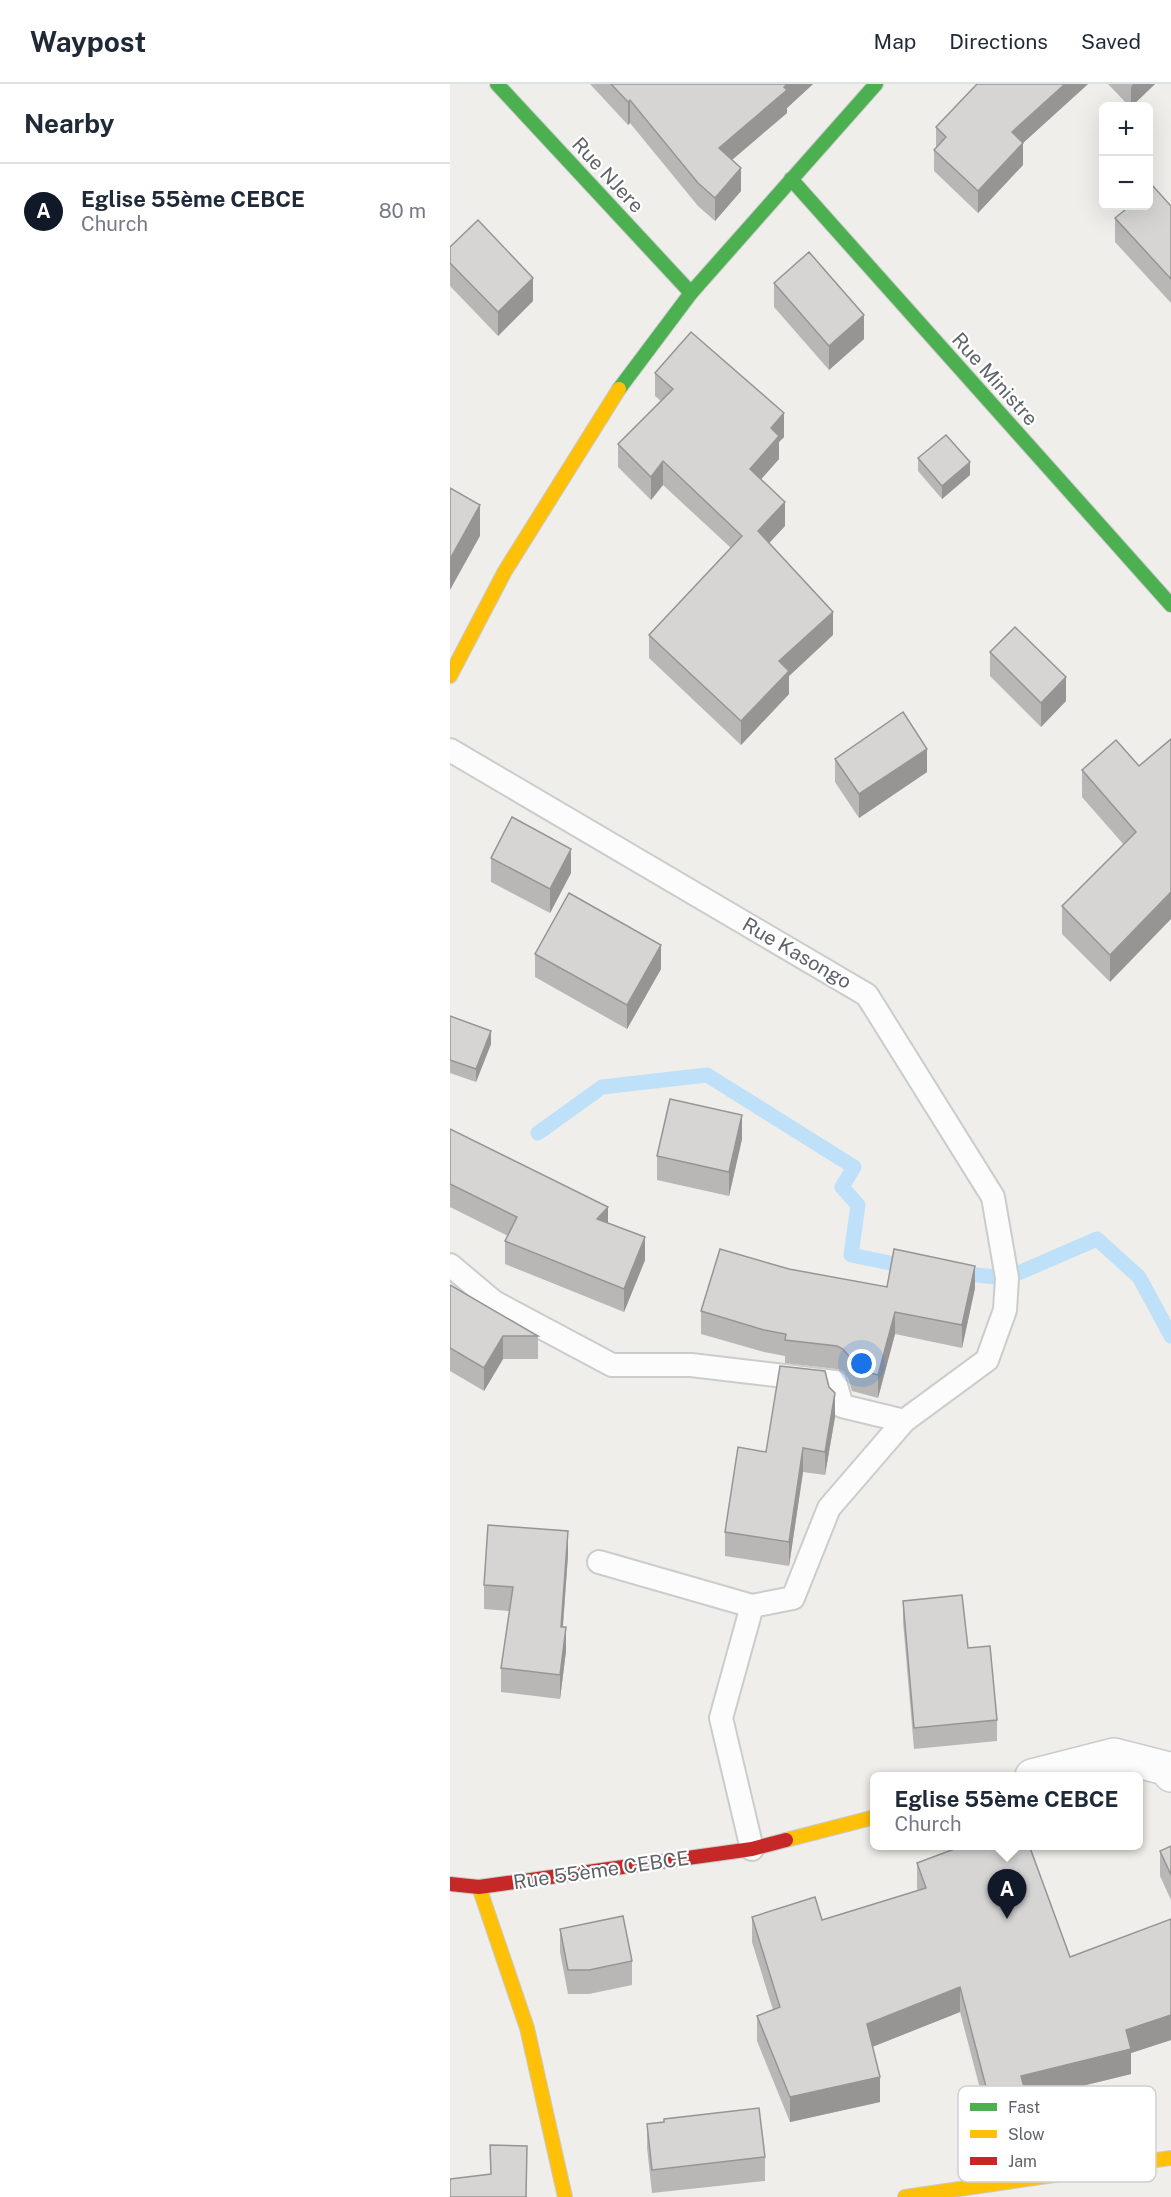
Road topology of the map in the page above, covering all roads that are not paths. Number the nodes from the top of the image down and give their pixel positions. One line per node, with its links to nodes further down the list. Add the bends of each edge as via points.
1 (497, 84): 4 (street, Rue NJere)
2 (876, 84): 3 (street)
3 (791, 179): 4 (street); 5 (street, Rue Ministre)
4 (691, 293): 6 (street, via 611,399 506,571)
5 (1171, 605)
6 (450, 676)
7 (450, 750): 9 (lane, Rue Kasongo, via 867,995 993,1197 1007,1278 1005,1310 987,1360)
8 (450, 1266): 9 (lane, via 495,1302 612,1365 691,1365 835,1382 842,1406)
9 (903, 1421): 11 (lane, via 830,1508 793,1598)
10 (599, 1562): 11 (lane)
11 (752, 1606): 15 (lane, via 721,1718)
12 (1168, 1771): 13 (street, via 1114,1755)
13 (1048, 1772)
14 (870, 1818): 15 (street, Rue 55ème CEBCE)
15 (752, 1849): 17 (street, Rue 55ème CEBCE)
16 (450, 1884): 17 (street, Rue 55ème CEBCE)
17 (479, 1887): 21 (street, via 527,2028)
18 (1171, 2158): 19 (street)
19 (1156, 2160)
20 (1007, 2182): 22 (street)
21 (565, 2197)
22 (905, 2197)

